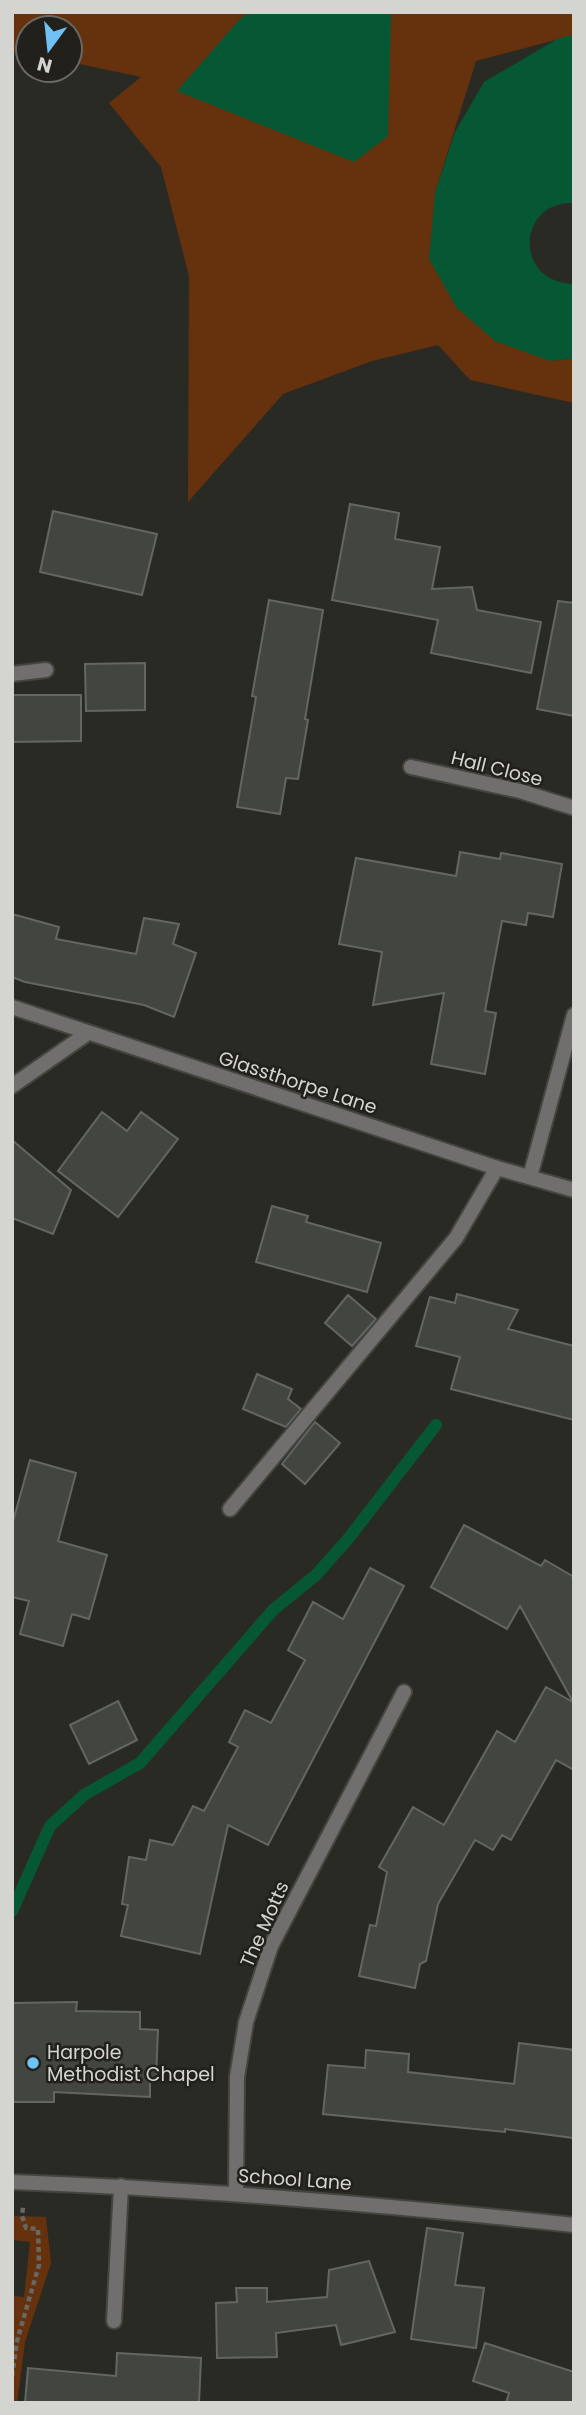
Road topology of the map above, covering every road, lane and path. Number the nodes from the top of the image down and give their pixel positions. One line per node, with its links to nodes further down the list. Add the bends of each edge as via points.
1 (46, 670): 2 (street)
2 (12, 674)
3 (411, 767): 4 (street, Hall Close)
4 (574, 808)
5 (12, 1007): 7 (street, Glassthorpe Lane)
6 (574, 1015): 10 (street)
7 (88, 1033): 8 (street); 9 (street, Glassthorpe Lane)
8 (12, 1086)
9 (497, 1168): 10 (street, Glassthorpe Lane); 12 (street, via 456,1238)
10 (530, 1177): 11 (street, Glassthorpe Lane)
11 (574, 1189)
12 (230, 1509)
13 (404, 1692): 16 (street, The Motts, via 271,1946 246,2022 237,2077)
14 (19, 2182): 15 (street, School Lane); 19 (path, via 26,2228 38,2229 39,2265)
15 (121, 2186): 16 (street, School Lane); 18 (street)
16 (236, 2193): 17 (street, School Lane)
17 (574, 2225)
18 (114, 2321)
19 (12, 2376)

